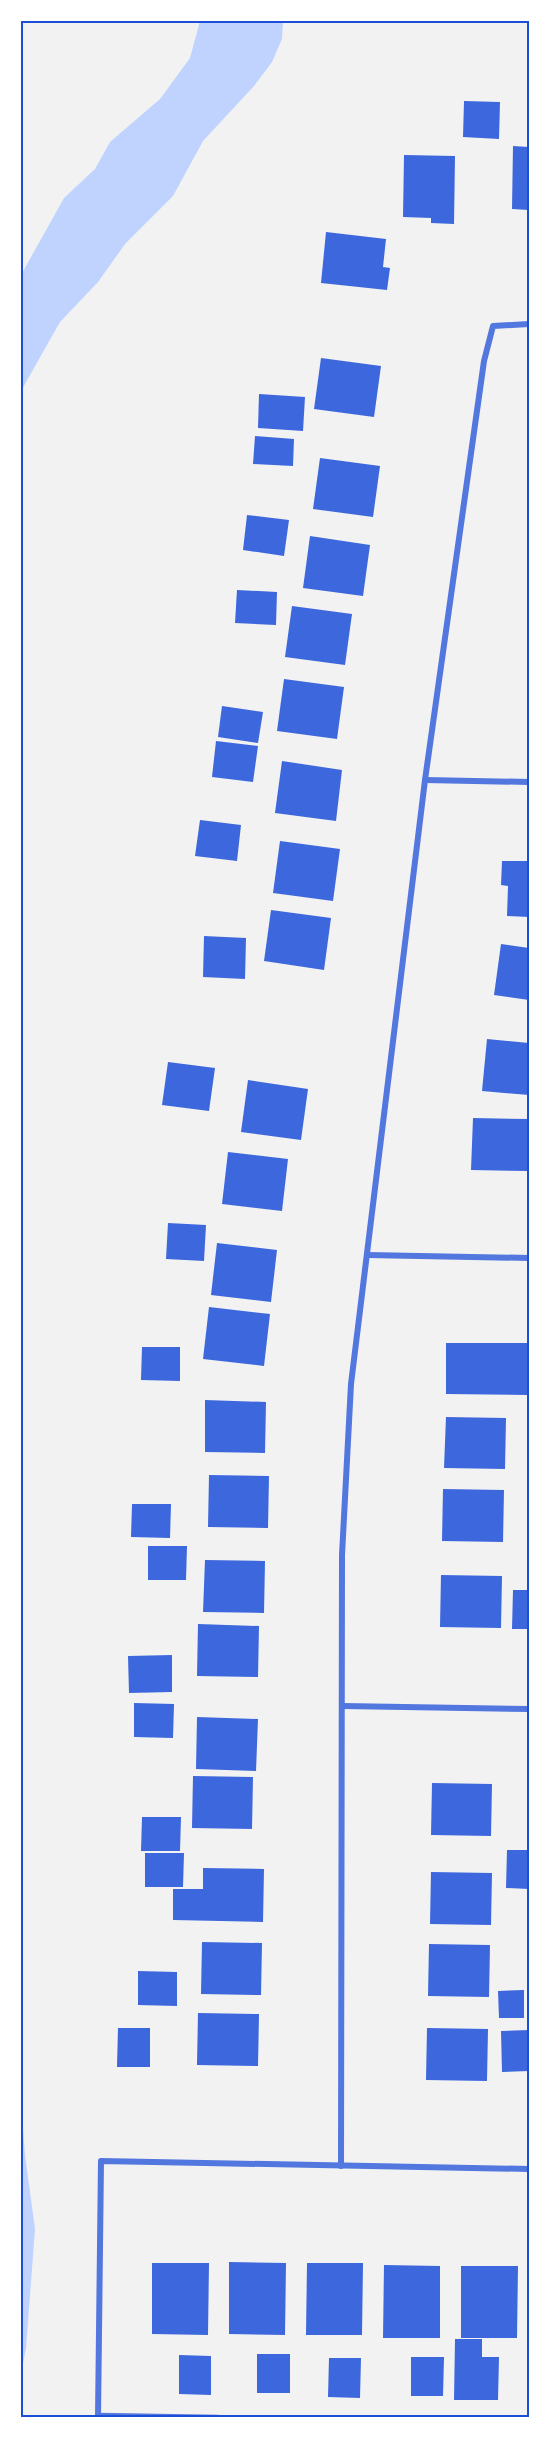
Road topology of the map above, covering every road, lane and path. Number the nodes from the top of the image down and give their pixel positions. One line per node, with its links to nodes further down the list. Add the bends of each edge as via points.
1 (529, 324): 2 (street, via 493,326 484,361)
2 (425, 780): 3 (street); 4 (street)
3 (529, 782)
4 (367, 1255): 5 (street); 6 (street, via 351,1384 342,1555)
5 (529, 1258)
6 (344, 1706): 7 (street); 8 (street)
7 (529, 1709)
8 (341, 2166): 9 (street); 10 (street, via 101,2161)
9 (529, 2169)
10 (98, 2416): 11 (lane)
11 (218, 2417)

